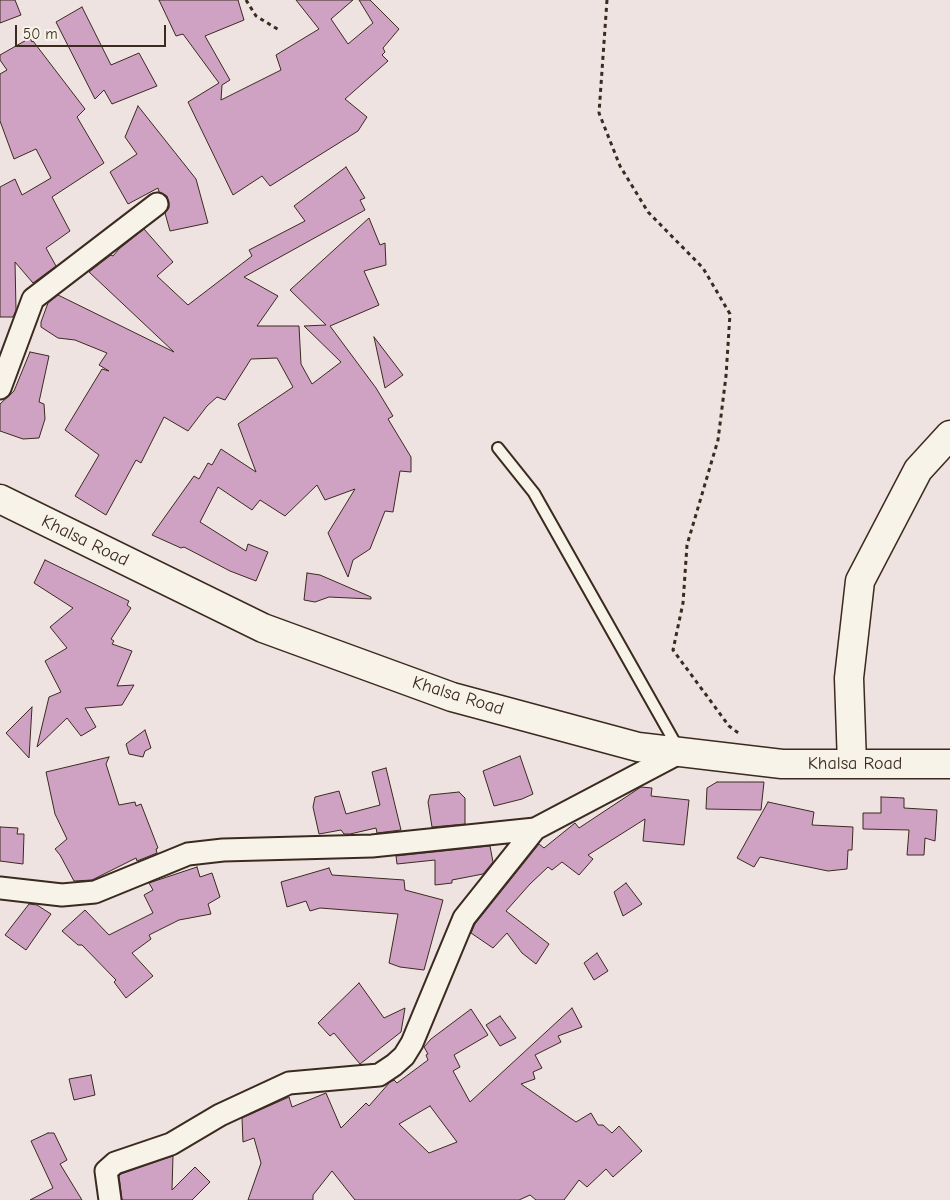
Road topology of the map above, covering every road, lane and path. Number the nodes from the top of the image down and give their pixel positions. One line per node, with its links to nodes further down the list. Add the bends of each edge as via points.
1 (246, 0): 3 (path, via 256,16)
2 (607, 0): 9 (path, via 599,113 620,166 648,212 703,268 730,314 718,440 687,545 683,603 672,650 729,726)
3 (279, 30)
4 (157, 204): 5 (street, via 33,299)
5 (0, 388)
6 (950, 434): 11 (main road, via 918,470 860,581 849,678)
7 (498, 448): 10 (lane, via 534,492)
8 (0, 499): 10 (main road, Khalsa Road, via 263,628 452,696 638,747)
9 (744, 737)
10 (680, 752): 11 (main road, Khalsa Road, via 782,764); 13 (street)
11 (852, 764): 12 (main road, Khalsa Road)
12 (950, 764)
13 (535, 829): 14 (street, via 372,846 188,854 96,892 62,895); 15 (street, via 464,918 412,1043 394,1065 379,1075 289,1083 220,1115 171,1144 115,1163 106,1171)
14 (0, 888)
15 (110, 1200)

